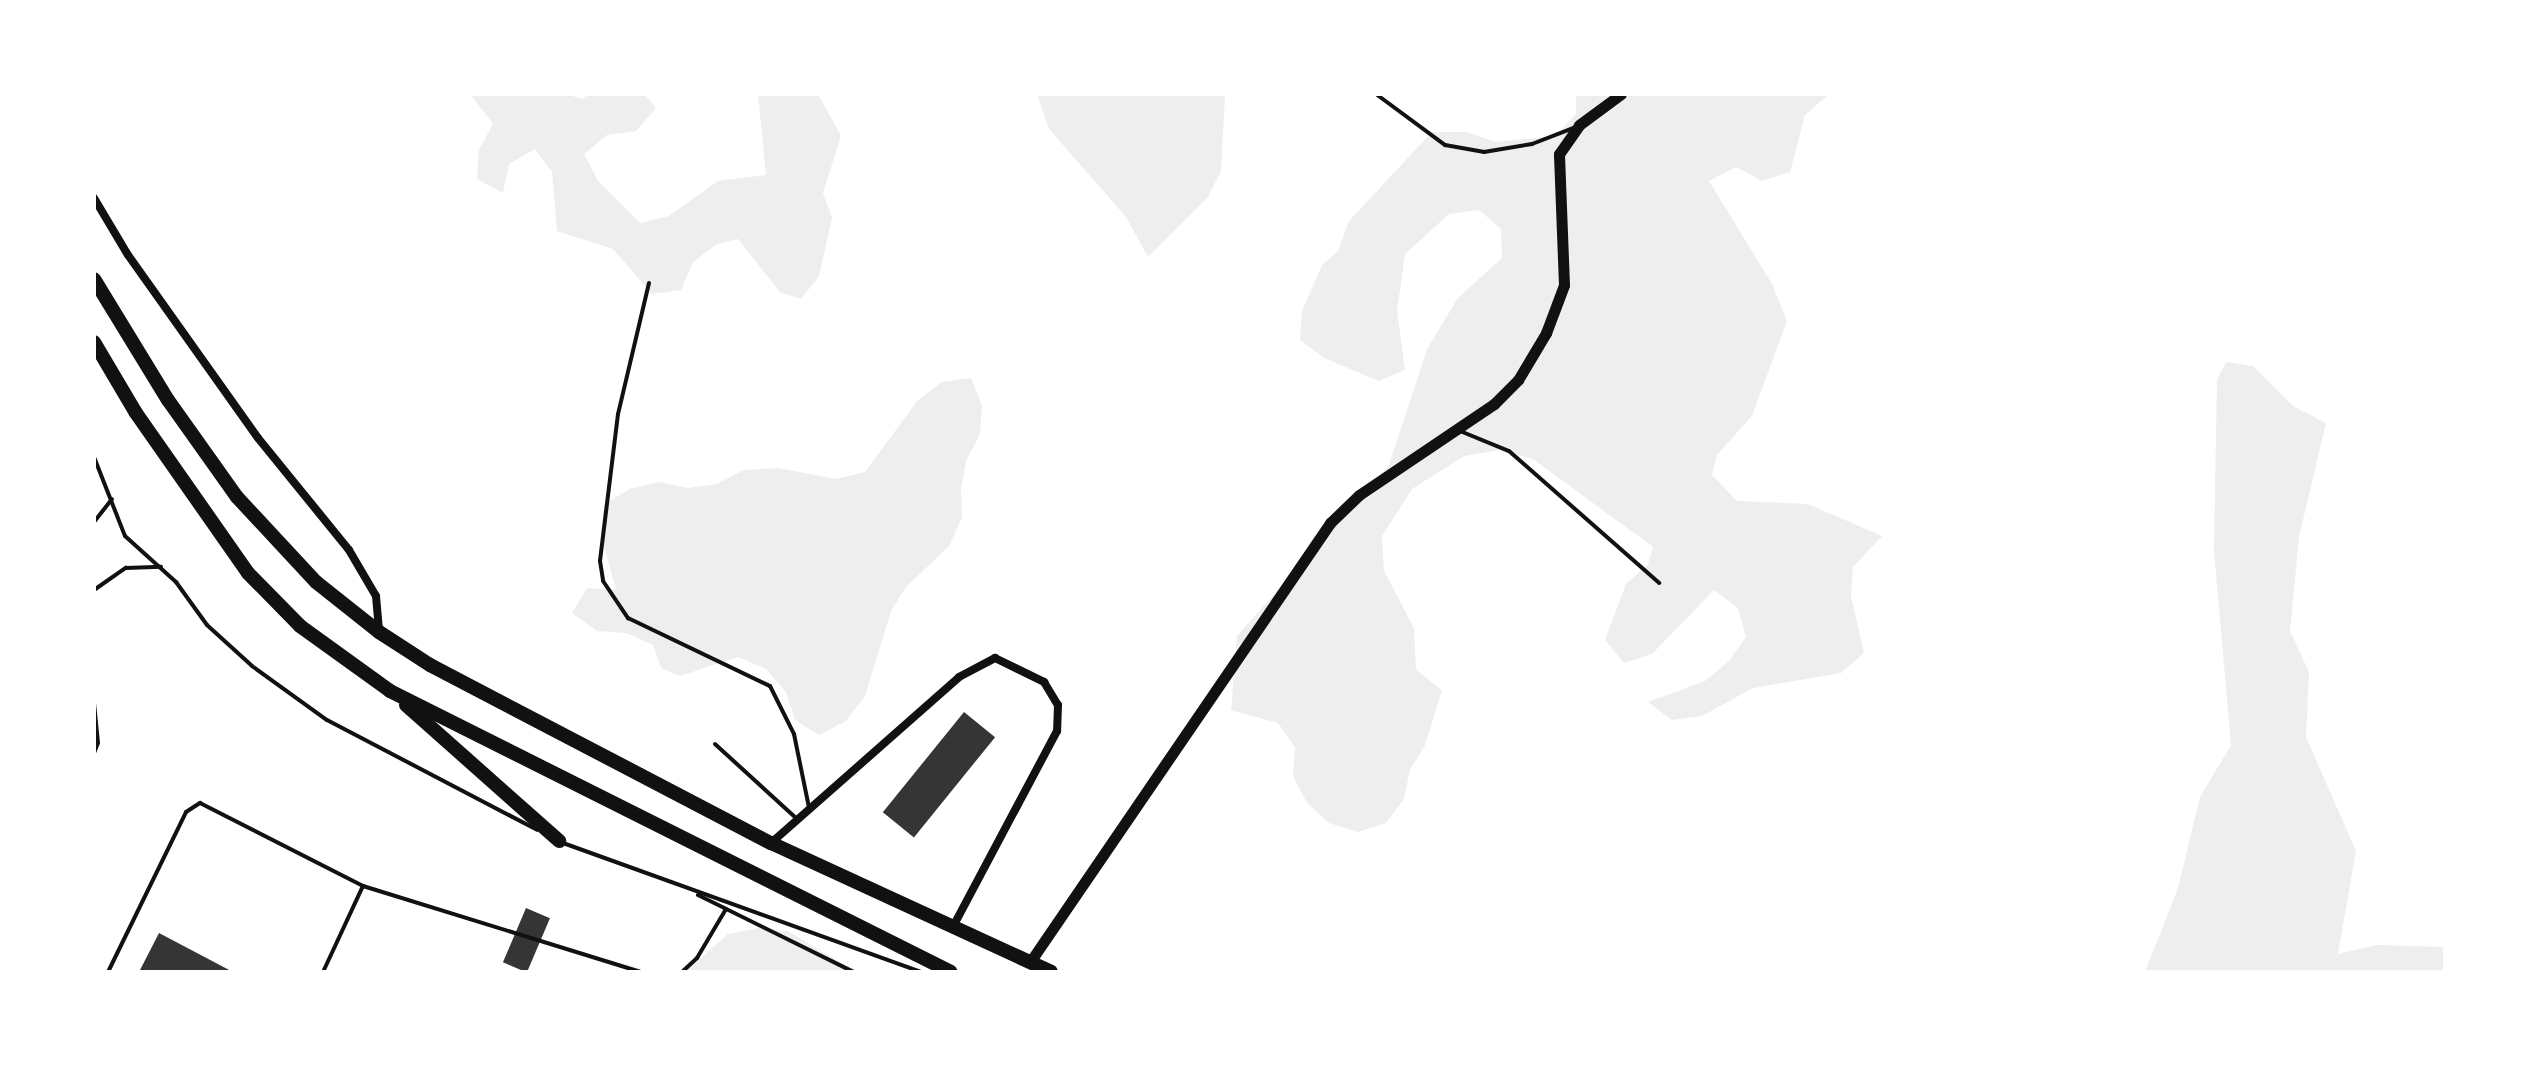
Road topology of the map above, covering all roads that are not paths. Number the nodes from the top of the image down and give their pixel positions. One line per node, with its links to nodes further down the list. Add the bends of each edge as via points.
1 (1376, 94): 3 (lane, via 1445,145 1484,152 1532,144)
2 (1621, 94): 3 (street)
3 (1579, 125): 8 (street, via 1559,154 1564,285 1546,333 1518,380 1494,404)
4 (94, 198): 15 (street, via 128,255 258,438 349,550 376,596)
5 (94, 279): 15 (main road, via 168,400 237,497 316,582)
6 (649, 283): 20 (lane, via 618,414 600,561 603,581 628,618 770,686 794,734)
7 (94, 342): 16 (main road, via 136,413 248,573 300,626)
8 (1454, 429): 13 (lane, via 1509,451); 28 (street, via 1397,465 1330,523)
9 (94, 457): 10 (lane)
10 (112, 499): 11 (lane); 12 (lane, via 125,536)
11 (94, 522)
12 (161, 567): 14 (lane, via 126,568); 22 (lane, via 207,625 327,720)
13 (1659, 583)
14 (94, 590)
15 (379, 632): 23 (main road, via 430,665)
16 (390, 691): 22 (main road); 35 (main road)
17 (94, 703): 19 (lane)
18 (715, 744): 21 (lane)
19 (94, 753)
20 (809, 808): 21 (street); 27 (street, via 959,677 995,658 1044,682 1058,705 1057,731)
21 (798, 819): 23 (street)
22 (559, 841): 25 (lane)
23 (771, 843): 27 (main road)
24 (363, 886): 29 (lane, via 200,803 186,812); 30 (lane); 31 (lane)
25 (682, 887): 26 (lane); 34 (lane)
26 (726, 909): 32 (lane, via 697,958); 33 (lane)
27 (953, 927): 28 (main road)
28 (1030, 962): 36 (main road)
29 (108, 972)
30 (323, 972)
31 (640, 972)
32 (682, 972)
33 (854, 972)
34 (921, 972)
35 (951, 972)
36 (1051, 972)

